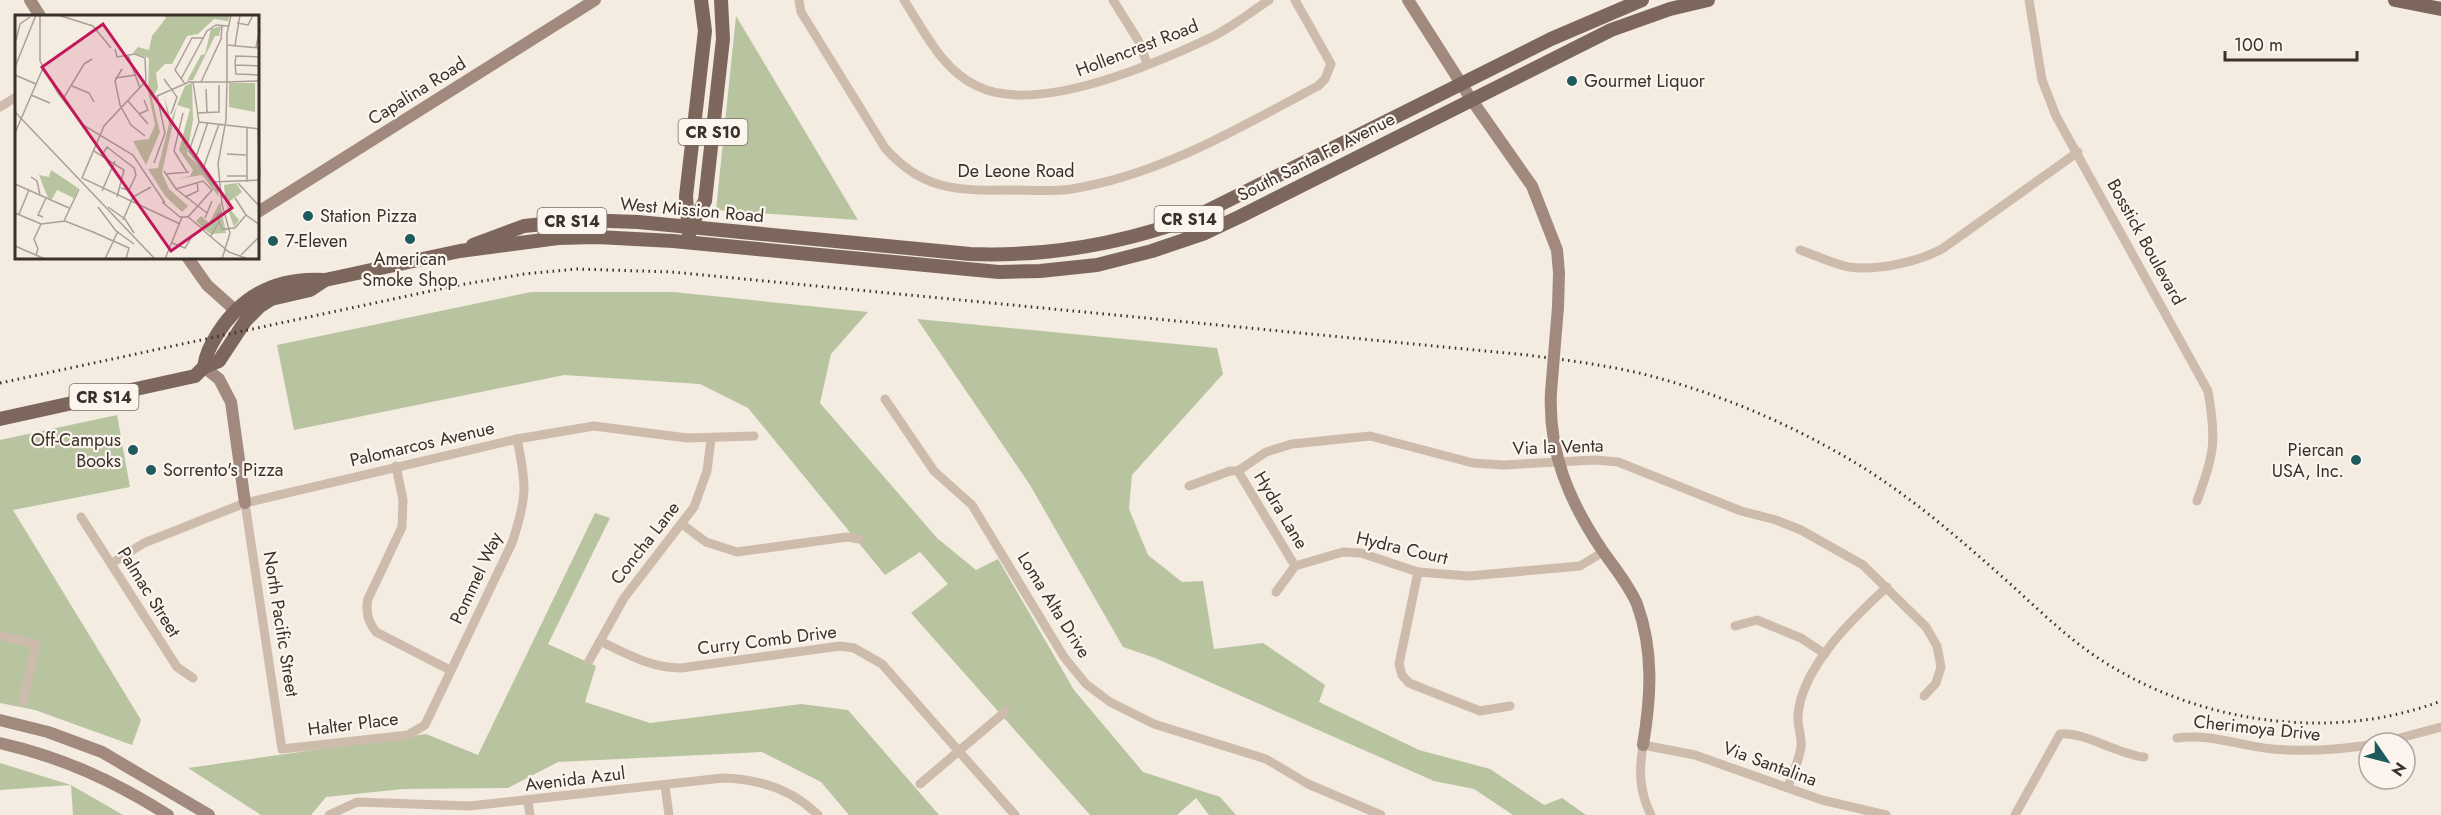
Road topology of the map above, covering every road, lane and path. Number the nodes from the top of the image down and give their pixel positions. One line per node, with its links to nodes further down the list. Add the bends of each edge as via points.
1 (30, 0): 17 (street)
2 (595, 0): 24 (street, Capalina Road)
3 (701, 0): 25 (main road, CR S10, via 705,31 686,196)
4 (721, 0): 25 (main road, CR S10, via 723,39 705,201)
5 (799, 0): 9 (street, De Leone Road, via 801,12 898,163 923,180 973,191 1069,189 1133,176 1204,147 1318,86 1331,64)
6 (904, 0): 18 (street, Hollencrest Road, via 952,69 977,87 1011,96 1075,89)
7 (1113, 0): 18 (street, via 1138,40)
8 (1269, 0): 18 (street, Hollencrest Road, via 1213,36)
9 (1295, 0)
10 (1408, 0): 19 (street)
11 (1642, 0): 19 (main road, South Santa Fe Avenue / CR S14, via 1586,22)
12 (1708, 0): 21 (main road, South Santa Fe Avenue / CR S14, via 1611,30)
13 (2029, 0): 23 (street, Bosstick Boulevard, via 2042,80 2056,116)
14 (2395, 0): 15 (main road)
15 (2426, 2): 16 (main road)
16 (2441, 9)
17 (39, 15)
18 (1147, 63)
19 (1462, 84): 21 (street); 27 (main road, South Santa Fe Avenue / CR S14, via 1232,200 1132,238 1087,248 1008,255)
20 (15, 98): 22 (street)
21 (1471, 99): 31 (main road, South Santa Fe Avenue / CR S14, via 1241,216 1152,252 1097,265 1040,271 999,272); 40 (street, bridge, via 1532,186 1557,250 1551,432)
22 (0, 107)
23 (2078, 152): 28 (street, via 1921,260 1850,267); 44 (street, Bosstick Boulevard, via 2208,392 2215,431 2212,458)
24 (260, 211)
25 (690, 227): 26 (main road, CR S10); 27 (main road, West Mission Road / CR S14); 29 (main road, West Mission Road / CR S14, via 590,220 544,223 506,231)
26 (688, 243): 29 (main road, West Mission Road / CR S14, via 568,238); 31 (main road, West Mission Road / CR S14)
27 (889, 246)
28 (1800, 250)
29 (460, 251): 32 (main road, West Mission Road / CR S14)
30 (189, 260): 33 (street, via 207,285)
31 (885, 263)
32 (325, 280): 33 (main road, West Mission Road / CR S14, via 310,279 263,291); 34 (main road, West Mission Road / CR S14, via 310,290 271,299 260,306 219,361)
33 (235, 310): 34 (main road, West Mission Road / CR S14, via 206,353)
34 (204, 367): 36 (main road, West Mission Road / CR S14, via 195,376 180,381); 45 (street, via 219,378 231,402)
35 (885, 399): 88 (street, Loma Alta Drive, via 934,471 972,505 1064,657 1086,684 1110,702 1154,724 1266,759 1308,784)
36 (0, 420)
37 (754, 436): 39 (street, Palomarcos Avenue)
38 (518, 439): 39 (street, Palomarcos Avenue, via 594,426); 41 (street, Palomarcos Avenue); 60 (street, Pommel Way, via 526,482 522,513 512,543)
39 (711, 439): 47 (street, Concha Lane, via 703,486)
40 (1558, 462): 42 (street, Via la Venta, via 1473,463 1370,436 1292,444 1266,452); 49 (street, via 1580,518); 53 (street, Via la Venta, via 1617,462 1741,512 1776,520 1829,544 1863,565)
41 (396, 466): 45 (street, Palomarcos Avenue); 60 (street, via 403,500 402,527 368,599 369,622 376,632)
42 (1238, 471): 43 (street, Via la Venta); 51 (street, Hydra Lane)
43 (1189, 486)
44 (2197, 501)
45 (245, 503): 50 (street, Palomarcos Avenue, via 144,543); 74 (street, North Pacific Street)
46 (81, 517): 50 (street, Palmac Street)
47 (683, 525): 48 (street, via 706,542 737,552 847,537); 57 (street, Concha Lane, via 624,598)
48 (859, 539)
49 (1603, 552): 52 (street, Hydra Court, via 1580,566 1551,570 1469,576); 72 (street, via 1636,602 1644,626 1651,686)
50 (112, 563): 61 (street, Palmac Street, via 177,668)
51 (1295, 566): 52 (street, Hydra Court, via 1343,552); 54 (street)
52 (1418, 572): 64 (street, via 1399,664 1402,675 1409,683 1480,711)
53 (1887, 587): 58 (street, via 1853,618); 62 (street, Via la Venta, via 1926,627 1936,646 1941,667 1936,683)
54 (1276, 592)
55 (1735, 626): 58 (street, via 1756,620 1801,638)
56 (0, 636): 63 (street, via 36,644)
57 (600, 641): 59 (street, Concha Lane); 75 (street, Curry Comb Drive, via 663,668 826,646 854,648 882,664)
58 (1825, 654): 79 (street, via 1804,689 1798,716 1801,747)
59 (589, 661)
60 (450, 670): 67 (street, Pommel Way)
61 (193, 678)
62 (1924, 696)
63 (23, 702)
64 (1510, 706)
65 (1006, 711): 75 (street)
66 (0, 720): 82 (street, via 102,752)
67 (425, 724): 74 (street, Halter Place, via 408,735)
68 (2441, 727): 69 (street)
69 (2417, 733)
70 (2177, 738): 73 (street, Cherimoya Drive, via 2198,735 2262,747 2325,752)
71 (0, 743): 81 (street, via 92,771)
72 (1643, 745): 79 (street, Via Santalina, via 1695,755); 89 (street, via 1640,782)
73 (2357, 747)
74 (282, 749)
75 (959, 750): 77 (street); 87 (street, Curry Comb Drive)
76 (2144, 757): 91 (street, via 2111,750 2072,732 2061,734)
77 (920, 784)
78 (665, 786): 80 (street, Avenida Azul); 85 (street); 86 (street, Avenida Azul, via 746,779 777,787)
79 (1788, 787): 90 (street, Via Santalina, via 1822,800)
80 (528, 802): 83 (street, Avenida Azul, via 470,806 357,802); 84 (street)
81 (168, 815)
82 (209, 815)
83 (329, 815)
84 (530, 815)
85 (669, 815)
86 (818, 815)
87 (1016, 815)
88 (1382, 815)
89 (1651, 815)
90 (1886, 815)
91 (2015, 815)

